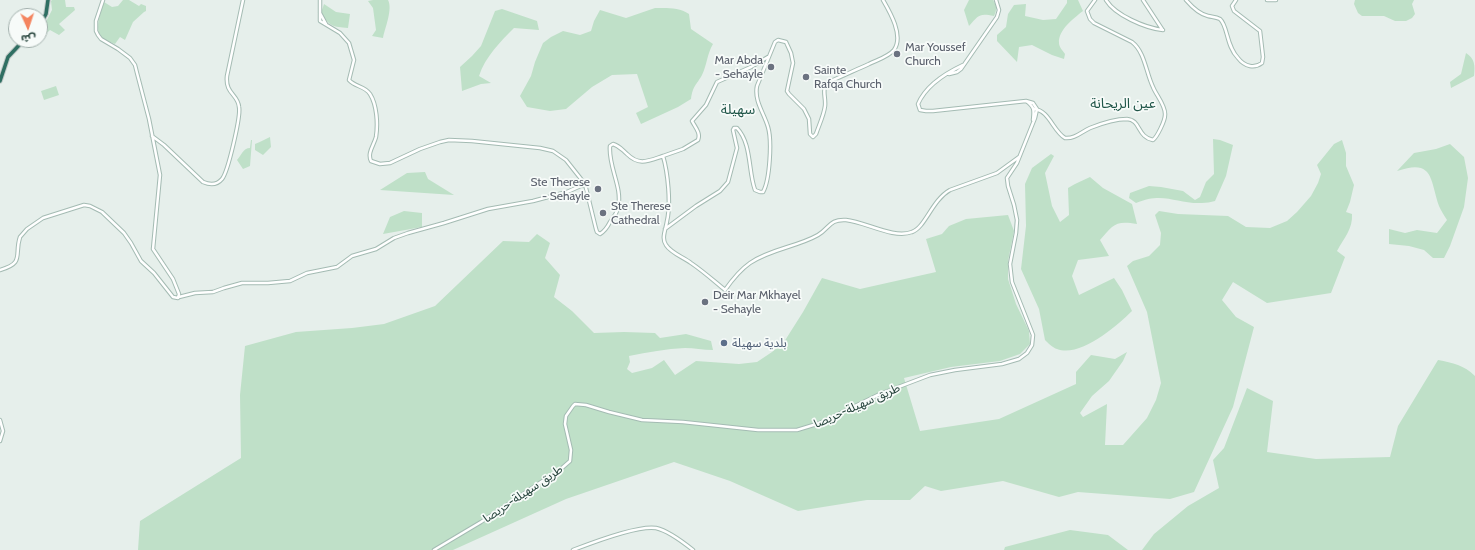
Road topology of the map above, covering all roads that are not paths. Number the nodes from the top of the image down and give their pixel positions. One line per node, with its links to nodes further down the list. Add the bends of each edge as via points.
1 (103, 0): 17 (street, via 96,21 96,31 101,39 124,52 135,66)
2 (243, 0): 17 (street, via 227,76 228,87 240,107 225,175 214,184 202,182 164,145)
3 (320, 0): 20 (street, via 320,13 326,24 349,43 354,60 349,80 366,90 376,111 376,137 369,154 371,161 380,164 390,163 420,149 449,140 540,148 560,155)
4 (883, 0): 14 (street, via 895,27 897,40 894,50 826,83 824,113 814,137 810,134 809,119 804,108 787,91 793,63 786,42 775,42)
5 (996, 0): 16 (street, via 999,10 997,17 961,69 948,74 926,90 918,104 920,110 933,111 1026,101 1033,103)
6 (1095, 0): 16 (street, via 1087,10 1090,18 1099,26 1135,44 1140,54 1164,109 1165,116 1156,138 1147,138 1131,120 1123,120 1064,138 1042,112)
7 (1106, 0): 8 (street, via 1116,10 1136,22 1163,30)
8 (1143, 0)
9 (1186, 0): 10 (street, via 1197,11 1221,21 1234,54 1243,63 1257,66 1262,63 1263,57 1260,31 1234,11 1232,6)
10 (1236, 0)
11 (1267, 0): 12 (street)
12 (1276, 0)
13 (15, 48): 15 (highway, via 8,57)
14 (769, 57): 18 (street, via 717,82 706,105 692,121 700,135 698,140); 21 (street, via 756,93 771,140 767,182 763,192 755,190 745,143 740,132 734,128 736,151 725,185)
15 (0, 81)
16 (1036, 111): 19 (street, طريق سهيلة-حريصا)
17 (151, 136): 23 (street, via 160,180 153,249 173,278)
18 (663, 156): 20 (street, via 639,162 632,160 620,147 613,144 610,146 618,206 602,233 596,229); 21 (street, via 667,170 669,206)
19 (1019, 157): 21 (street, via 997,173 943,194 915,231 894,232 847,220 835,221 818,235 752,262 725,290 668,249 664,241); 26 (street, طريق سهيلة-حريصا, via 1007,178 1016,220 1010,264 1015,292 1033,334 1032,345 1019,359 930,375 880,394 820,423 797,430 758,430 642,420 575,404 568,412 566,420 571,450 570,461 481,522)
20 (585, 184): 23 (street, via 567,192 533,201 488,208 408,233 376,249 349,257 337,267 307,273 294,280 242,283 213,292)
21 (665, 230)
22 (0, 270): 23 (street, via 14,264 20,237 34,224 49,215 87,205 102,212 124,233 141,261 173,297)
23 (179, 296)
24 (0, 420): 25 (street, via 3,431)
25 (0, 441)
26 (434, 550)
27 (573, 550): 28 (street, via 627,532 653,528 672,536)
28 (693, 550)

